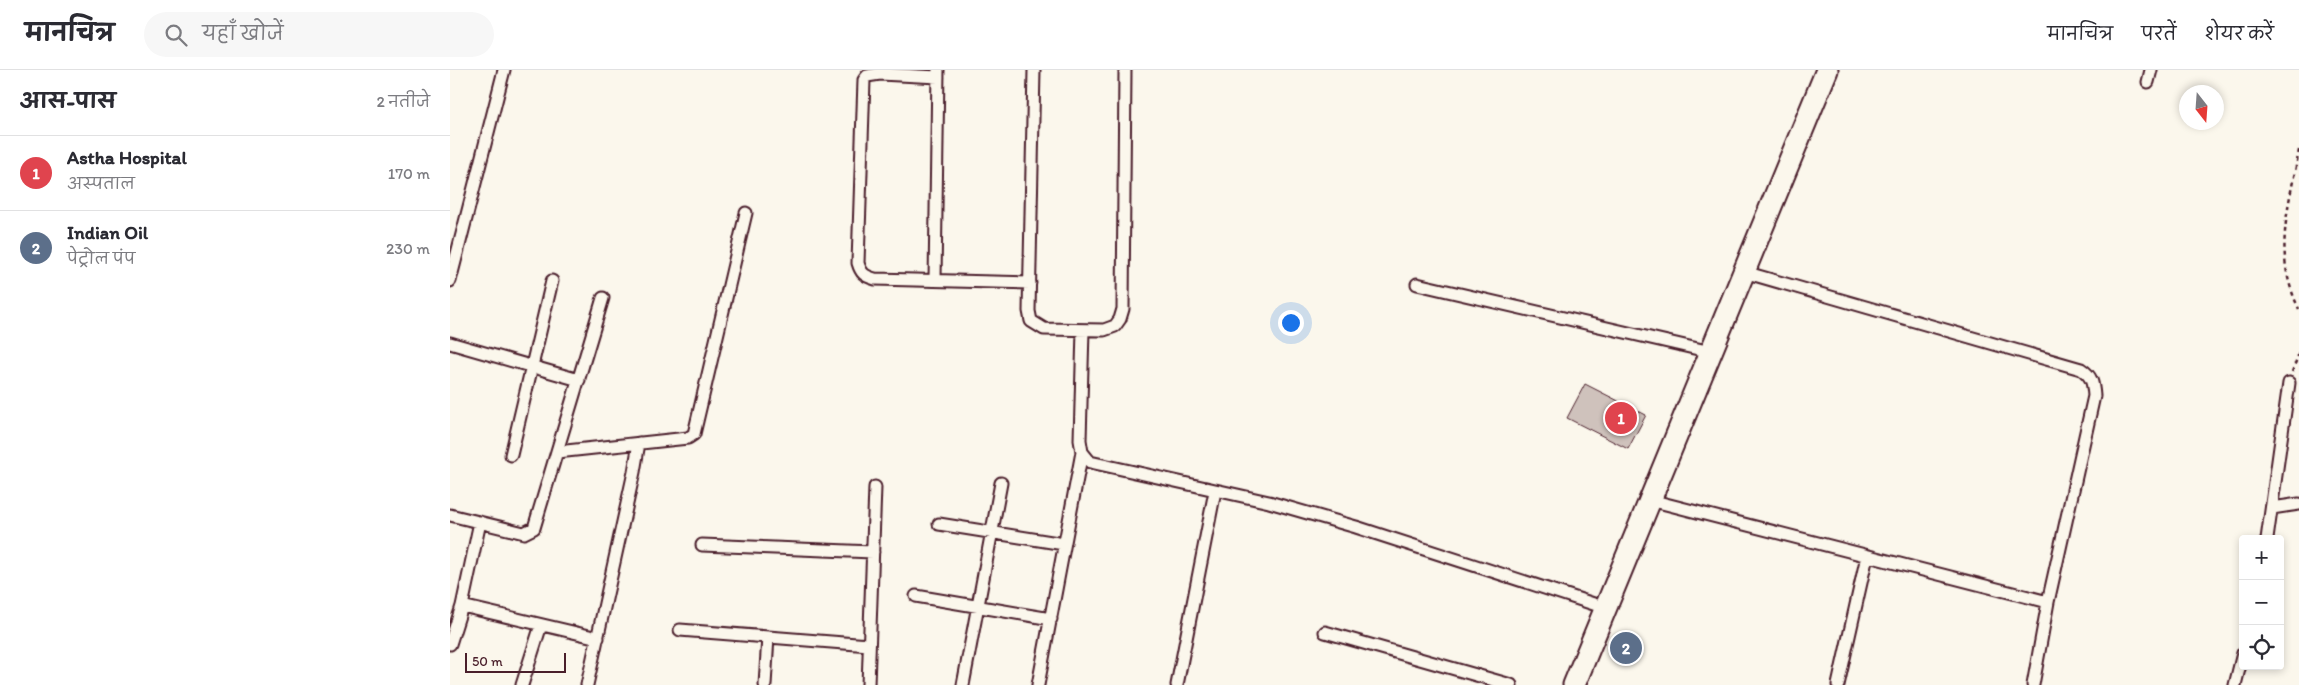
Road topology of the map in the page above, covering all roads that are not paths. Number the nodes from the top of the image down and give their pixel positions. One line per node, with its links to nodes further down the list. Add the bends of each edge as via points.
1 (504, 70): 11 (street)
2 (1034, 70): 13 (street)
3 (1125, 70): 16 (street, via 1122,309 1115,326 1104,330)
4 (1827, 70): 9 (highway)
5 (2151, 70): 7 (street)
6 (938, 73): 10 (street); 10 (street, via 880,74 867,76 864,80 858,263 865,277)
7 (2148, 82)
8 (746, 213): 22 (street, via 697,430 688,438)
9 (1744, 272): 18 (highway); 42 (street, via 2080,369 2088,374 2093,382 2094,396)
10 (935, 280): 13 (street)
11 (450, 281)
12 (552, 281): 19 (street)
13 (1030, 283): 16 (street, via 1029,311 1036,326)
14 (1417, 284): 18 (street)
15 (603, 298): 20 (street)
16 (1083, 330): 24 (street)
17 (450, 343): 19 (street)
18 (1711, 352): 29 (highway)
19 (530, 366): 20 (street); 25 (street)
20 (578, 380): 23 (street)
21 (2289, 383): 31 (street)
22 (639, 443): 23 (street); 51 (street)
23 (557, 452): 33 (street, via 534,528 524,533)
24 (1082, 452): 28 (street, via 1090,462 1099,465); 37 (street)
25 (511, 455)
26 (1001, 483): 35 (street)
27 (875, 488): 39 (street)
28 (1215, 491): 45 (street, via 1269,502 1398,539); 61 (street)
29 (1650, 500): 40 (street); 45 (highway)
30 (2299, 504): 31 (street)
31 (2272, 508): 36 (street)
32 (450, 515): 33 (street)
33 (480, 522): 44 (street)
34 (939, 524): 35 (street)
35 (992, 532): 37 (street); 43 (street)
36 (2268, 535)
37 (1064, 544): 46 (street)
38 (702, 545): 39 (street)
39 (873, 552): 53 (street)
40 (1866, 556): 42 (street); 64 (street)
41 (916, 596): 43 (street)
42 (2048, 602): 65 (street)
43 (978, 605): 46 (street); 59 (street)
44 (462, 606): 47 (street); 52 (street)
45 (1606, 608): 63 (highway)
46 (1051, 619): 60 (street)
47 (541, 625): 51 (street); 55 (street)
48 (680, 630): 50 (street)
49 (1325, 632): 62 (street)
50 (768, 637): 53 (street); 57 (street)
51 (598, 638): 56 (street)
52 (450, 644)
53 (869, 645): 58 (street)
54 (2239, 667): 66 (street)
55 (522, 685)
56 (587, 685)
57 (765, 685)
58 (868, 685)
59 (963, 685)
60 (1038, 685)
61 (1177, 685)
62 (1511, 685)
63 (1574, 685)
64 (1838, 685)
65 (2033, 685)
66 (2234, 685)

